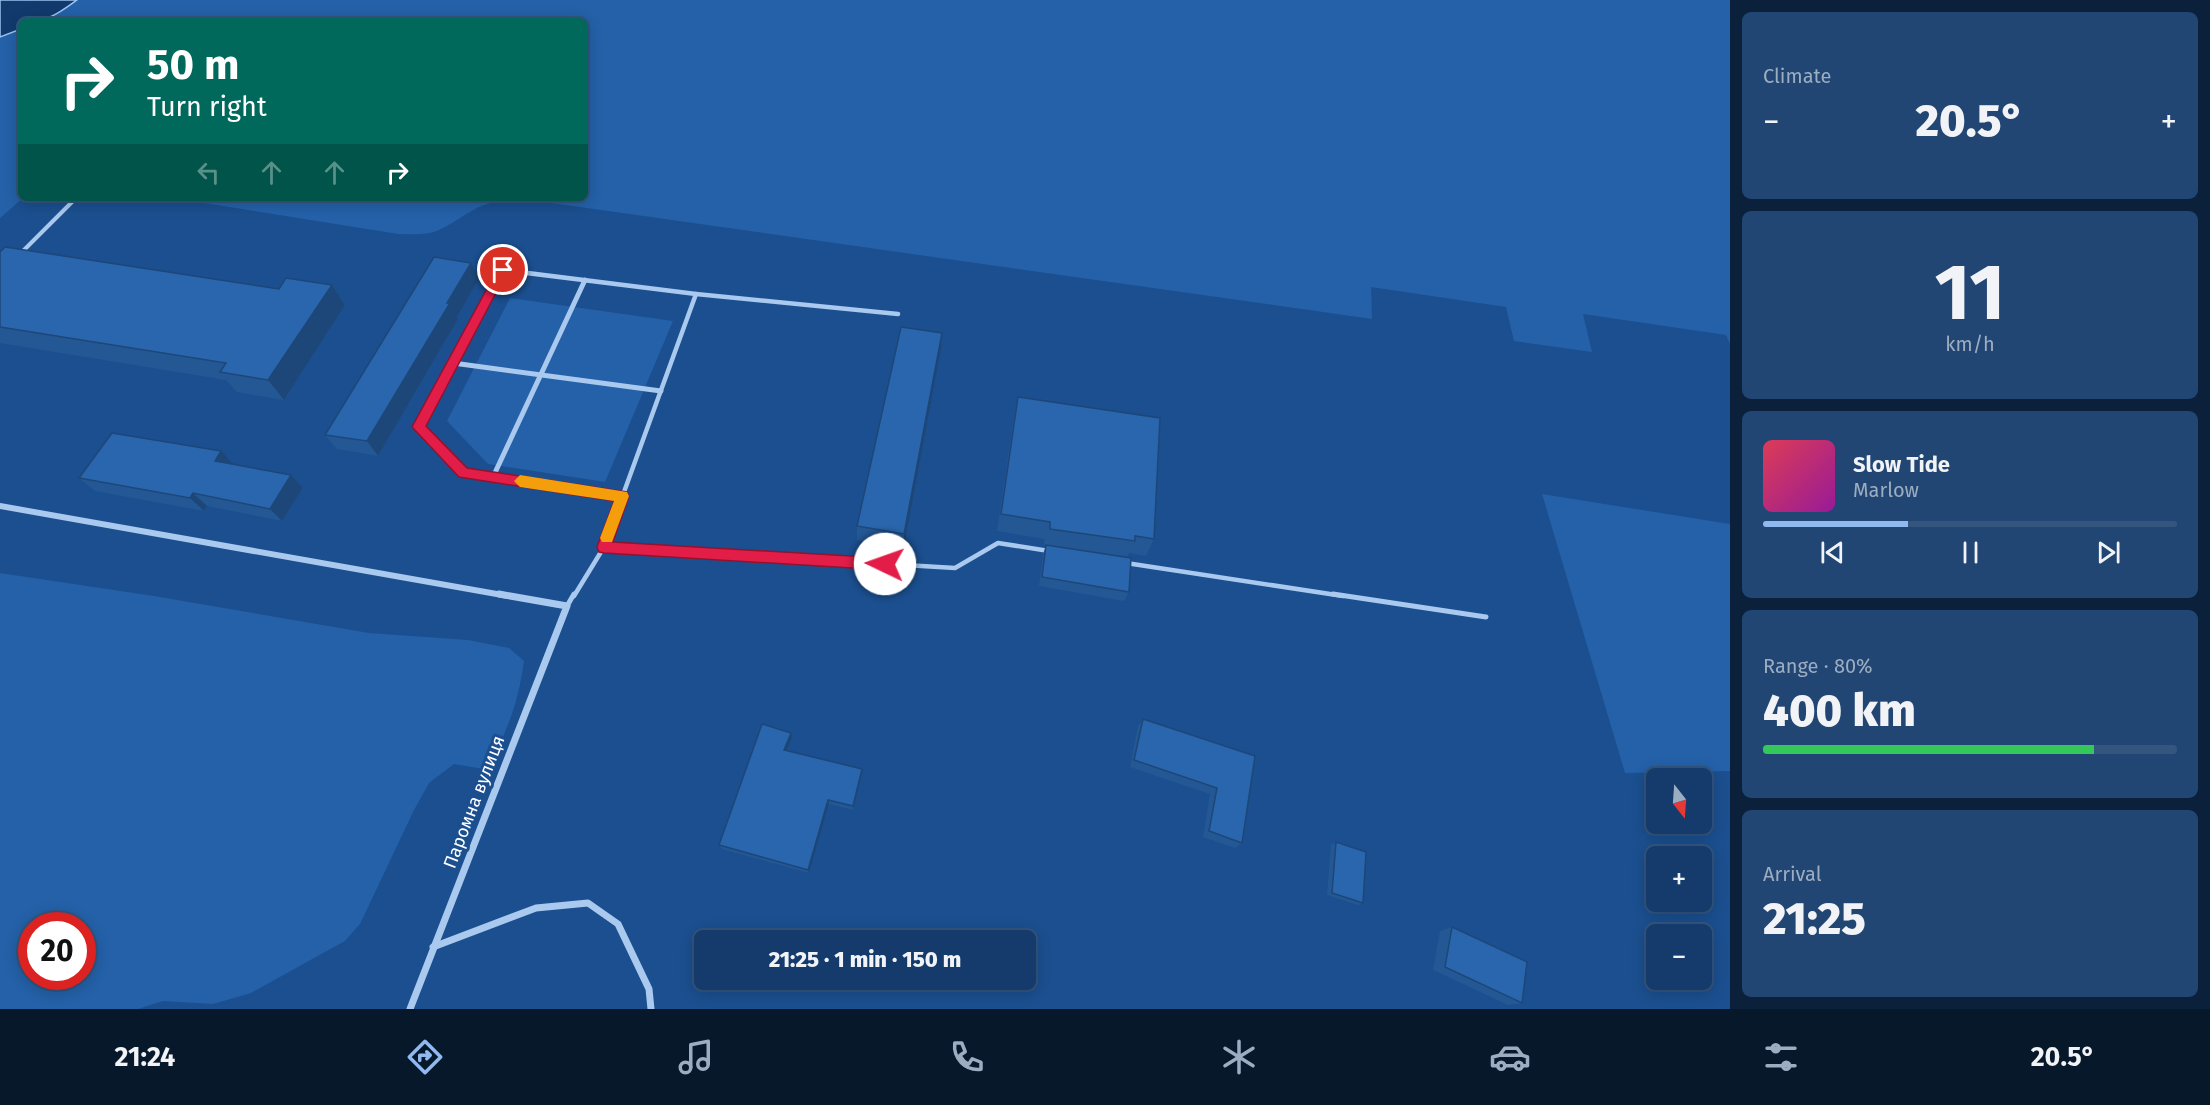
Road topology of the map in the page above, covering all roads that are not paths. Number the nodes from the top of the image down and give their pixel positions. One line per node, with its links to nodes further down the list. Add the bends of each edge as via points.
1 (73, 201): 2 (lane)
2 (17, 257)
3 (585, 280): 4 (lane); 6 (lane, via 503,270); 7 (street)
4 (696, 294): 5 (lane); 8 (lane)
5 (898, 314)
6 (453, 363): 7 (street); 9 (lane, via 419,427 464,473)
7 (541, 375): 8 (street); 9 (street)
8 (661, 391): 10 (lane)
9 (493, 477): 10 (lane)
10 (622, 496): 12 (lane)
11 (0, 506): 15 (street)
12 (604, 547): 13 (lane, via 955,568 998,543); 15 (lane)
13 (1056, 552)
14 (1114, 561): 16 (lane)
15 (567, 606): 17 (street, Паромна вулиця)
16 (1486, 617)
17 (433, 947): 18 (street, Паромна вулиця); 19 (street, via 536,908 588,903 618,924 649,989)
18 (410, 1009)
19 (651, 1009)

